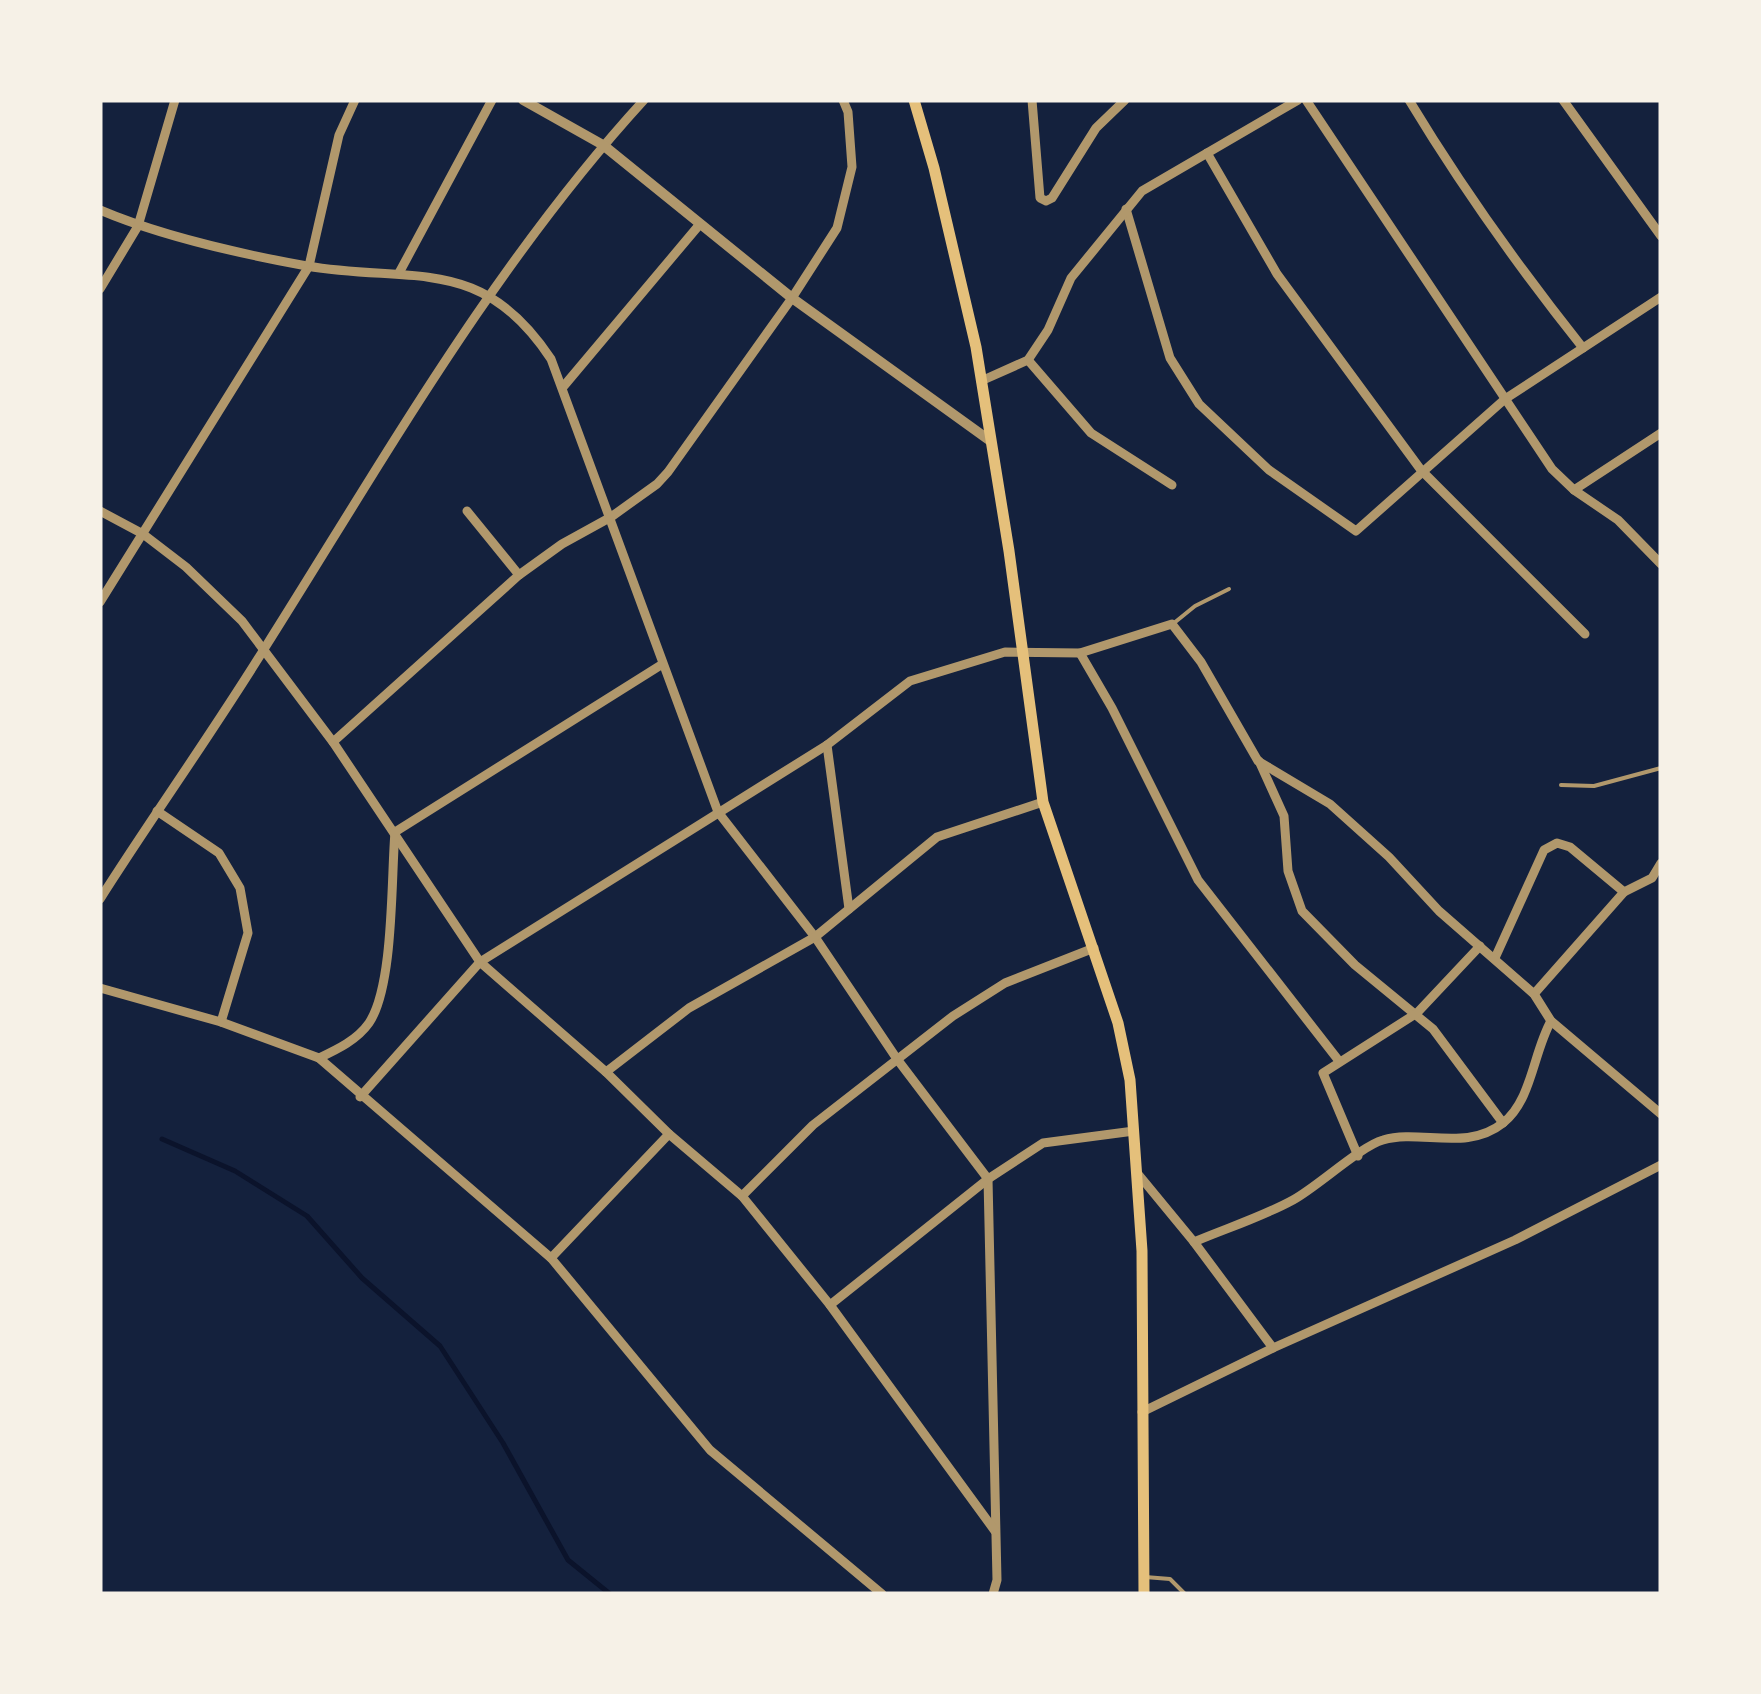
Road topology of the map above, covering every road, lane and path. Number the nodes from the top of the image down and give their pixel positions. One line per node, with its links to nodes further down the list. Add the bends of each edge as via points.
1 (175, 100): 18 (street)
2 (356, 100): 20 (street, via 340,135)
3 (492, 100): 21 (street)
4 (523, 100): 13 (street)
5 (644, 100): 13 (street)
6 (844, 100): 25 (street, via 852,167 848,194 836,228)
7 (914, 100): 28 (main road)
8 (1032, 100): 9 (street, via 1040,198 1046,201 1096,128)
9 (1126, 100)
10 (1302, 100): 14 (street); 30 (street)
11 (1408, 100): 26 (street)
12 (1562, 100): 19 (street)
13 (602, 145): 17 (street); 23 (street)
14 (1206, 153): 15 (street, via 1142,190); 33 (street, via 1277,274)
15 (1126, 209): 27 (street, via 1071,278); 33 (street, via 1170,358 1199,404 1269,470 1356,532)
16 (100, 210): 18 (street)
17 (700, 224): 25 (street); 29 (street)
18 (138, 226): 20 (street); 22 (street)
19 (1661, 236)
20 (308, 266): 21 (street); 39 (street)
21 (399, 273): 23 (street)
22 (100, 289)
23 (491, 295): 29 (street, via 533,332); 46 (street, via 410,411)
24 (1661, 297): 26 (street)
25 (792, 298): 32 (street); 38 (street, via 668,472)
26 (1583, 348): 30 (street)
27 (1028, 360): 28 (street); 34 (street, via 1091,433)
28 (981, 382): 32 (main road)
29 (564, 388): 38 (street)
30 (1505, 400): 33 (street); 35 (street)
31 (1661, 433): 35 (street)
32 (988, 440): 48 (main road)
33 (1421, 470): 45 (street)
34 (1172, 484)
35 (1574, 490): 40 (street, via 1618,520)
36 (100, 511): 39 (street)
37 (468, 511): 41 (street)
38 (611, 517): 41 (street); 49 (street)
39 (143, 534): 43 (street); 46 (street, via 217,596)
40 (1661, 564)
41 (519, 574): 50 (street)
42 (1229, 589): 44 (lane)
43 (100, 602)
44 (1172, 624): 47 (street); 52 (street)
45 (1586, 634)
46 (265, 649): 50 (street); 56 (street)
47 (1080, 653): 48 (street); 77 (street, via 1198,880)
48 (1022, 654): 51 (street, via 1005,652 919,676); 55 (main road)
49 (662, 664): 57 (street); 58 (street)
50 (333, 742): 58 (street)
51 (827, 744): 57 (street); 64 (street)
52 (1258, 761): 66 (street, via 1330,804); 72 (street, via 1284,816 1288,871 1302,911 1355,965)
53 (1661, 768): 54 (lane, via 1594,786)
54 (1561, 785)
55 (1043, 802): 64 (street, via 936,836); 67 (main road)
56 (156, 810): 63 (street); 74 (street, via 219,853 240,888 248,932)
57 (718, 812): 65 (street); 69 (street)
58 (394, 832): 69 (street); 75 (street, via 385,974 370,1021 346,1046)
59 (1661, 862): 60 (street)
60 (1652, 878): 61 (street); 62 (street)
61 (1661, 889)
62 (1624, 892): 68 (street, via 1570,847 1550,846); 71 (street)
63 (100, 899)
64 (849, 908): 65 (street)
65 (815, 937): 76 (street); 78 (street, via 689,1008)
66 (1480, 946): 68 (street); 72 (street)
67 (1094, 948): 76 (street, via 1006,983); 82 (main road, via 1118,1023)
68 (1495, 958): 71 (street)
69 (480, 962): 78 (street); 79 (street)
70 (100, 988): 74 (street)
71 (1534, 994): 73 (street)
72 (1417, 1013): 77 (street); 81 (street)
73 (1550, 1020): 80 (street); 81 (street, via 1521,1104)
74 (220, 1022): 75 (street)
75 (319, 1058): 79 (street)
76 (897, 1058): 87 (street); 88 (street, via 812,1125)
77 (1340, 1061): 84 (street, via 1322,1073)
78 (606, 1072): 83 (street)
79 (360, 1096): 90 (street)
80 (1661, 1114)
81 (1503, 1124): 84 (street, via 1458,1138 1382,1140)
82 (1134, 1130): 86 (main road); 87 (street, via 1054,1140)
83 (669, 1134): 88 (street); 90 (street)
84 (1358, 1156): 89 (street, via 1294,1200)
85 (1661, 1165): 92 (street, via 1515,1240)
86 (1138, 1174): 89 (street); 93 (main road)
87 (988, 1179): 91 (street); 94 (street)
88 (742, 1196): 91 (street)
89 (1194, 1242): 92 (street)
90 (551, 1258): 96 (street, via 710,1450)
91 (830, 1305): 94 (street)
92 (1273, 1348): 93 (street)
93 (1142, 1412): 95 (main road)
94 (996, 1533): 97 (street)
95 (1144, 1577): 98 (main road); 99 (lane, via 1170,1579)
96 (882, 1594)
97 (992, 1594)
98 (1144, 1594)
99 (1185, 1594)

